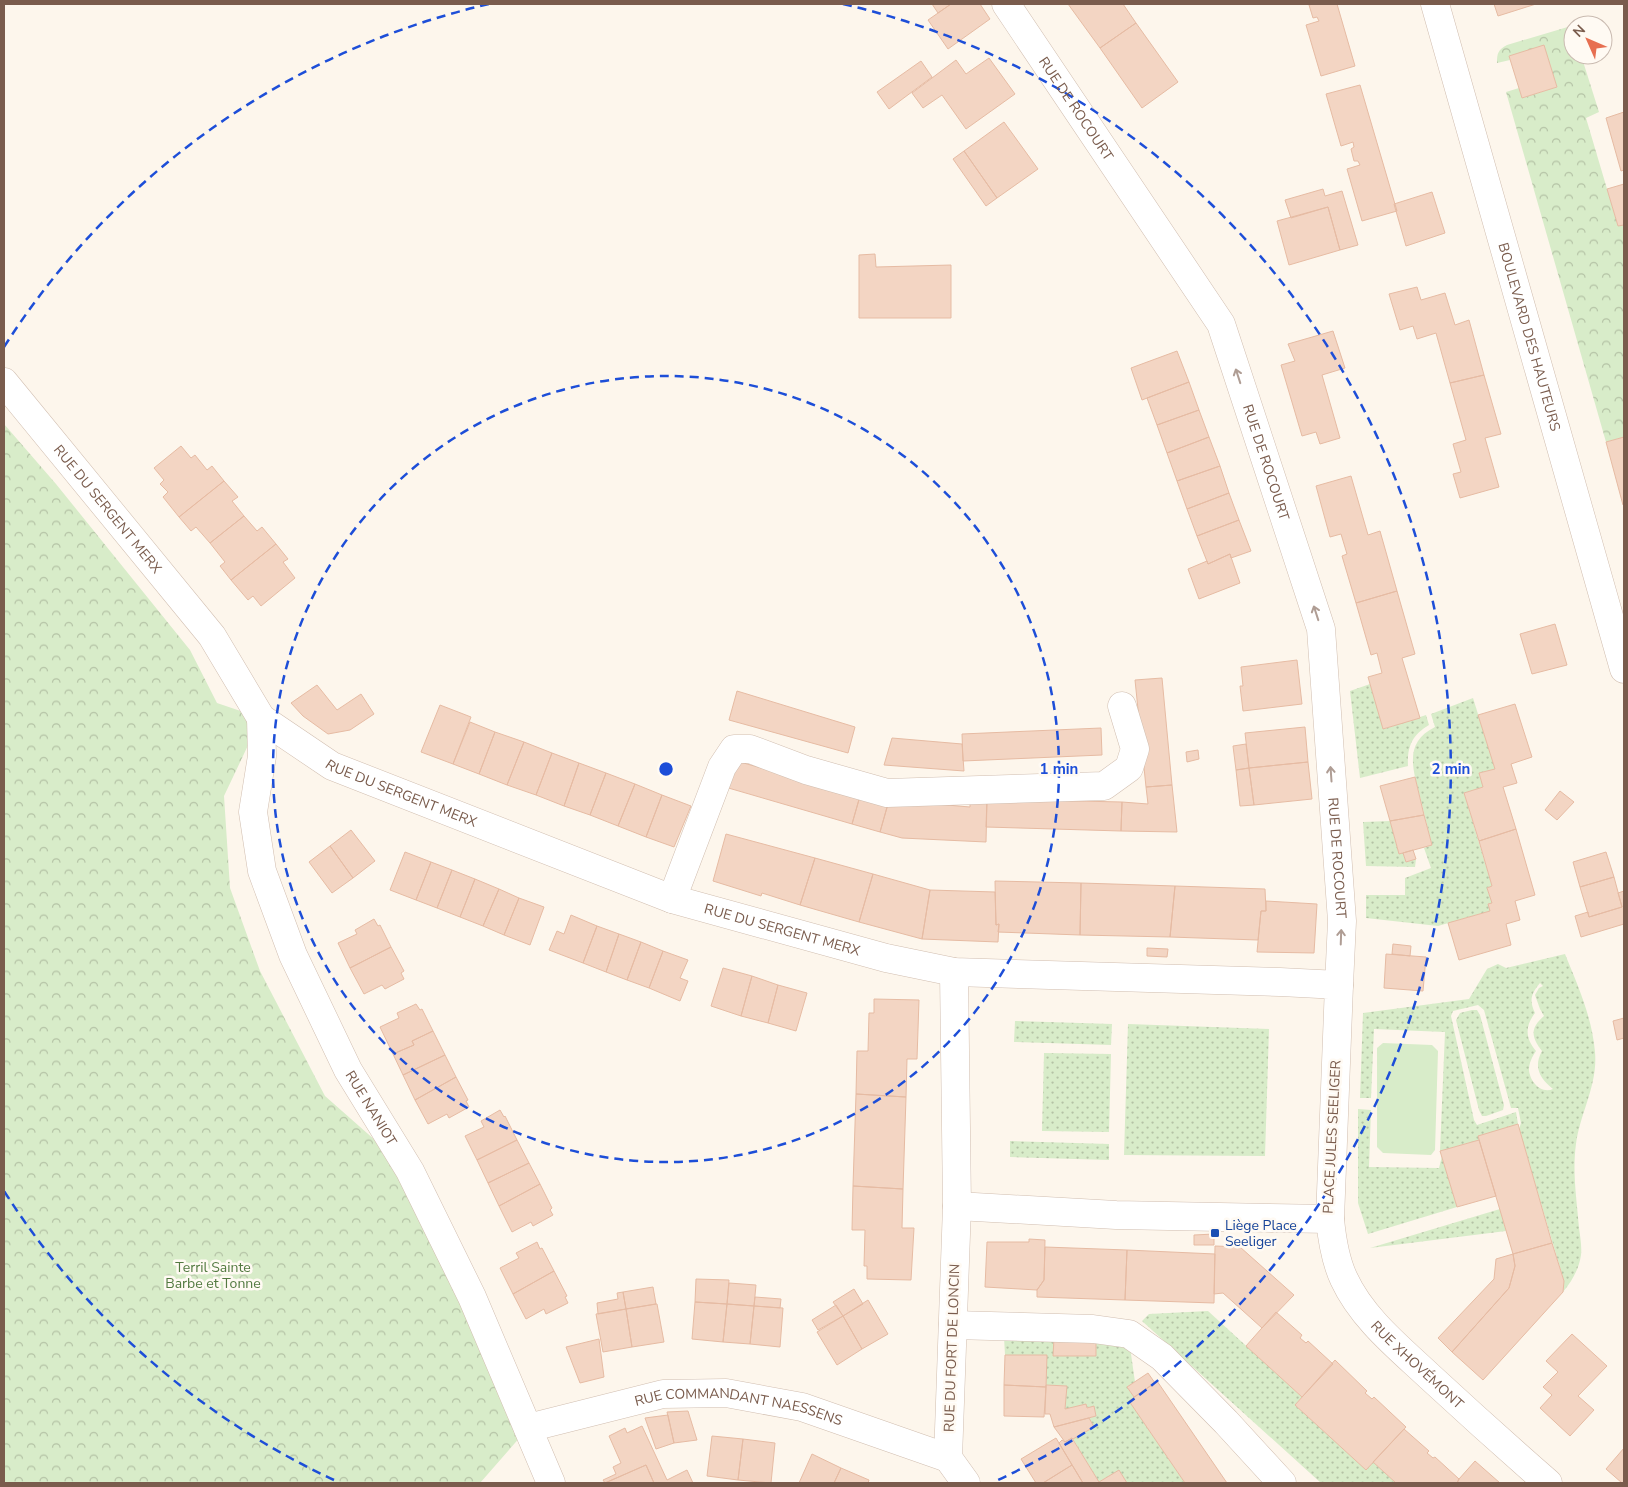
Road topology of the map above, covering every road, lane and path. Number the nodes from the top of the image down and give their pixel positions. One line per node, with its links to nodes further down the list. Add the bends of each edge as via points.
1 (1006, 4): 9 (street, RUE DE ROCOURT, one-way to 1, via 1342,921 1321,629 1221,324)
2 (1435, 4): 4 (street, BOULEVARD DES HAUTEURS)
3 (4, 382): 6 (street, RUE DU SERGENT MERX, via 212,636)
4 (1624, 669)
5 (1122, 706): 7 (street, via 1135,749 1129,768 1104,786 887,793 806,770 750,749 734,748 722,768)
6 (261, 718): 7 (street, RUE DU SERGENT MERX, via 332,766); 13 (street, RUE NANIOT, via 262,756 253,812 262,871 293,955 348,1070 410,1170 472,1297)
7 (672, 899): 8 (street, RUE DU SERGENT MERX, via 886,958)
8 (954, 972): 9 (street); 10 (street)
9 (1339, 985): 11 (street, PLACE JULES SEELIGER)
10 (957, 1206): 11 (street, PLACE JULES SEELIGER, via 1116,1215); 12 (street, RUE DU FORT DE LONCIN)
11 (1330, 1219): 18 (street, RUE XHOVÉMONT, via 1334,1251 1344,1279 1378,1328)
12 (952, 1325): 14 (street, RUE DU FORT DE LONCIN); 17 (street, via 1093,1329 1129,1334 1162,1357)
13 (528, 1428): 14 (street, RUE COMMANDANT NAESSENS, via 663,1394 726,1393 802,1407); 15 (street, RUE NANIOT)
14 (948, 1458): 16 (street)
15 (551, 1483)
16 (966, 1483)
17 (1282, 1483)
18 (1548, 1483)

